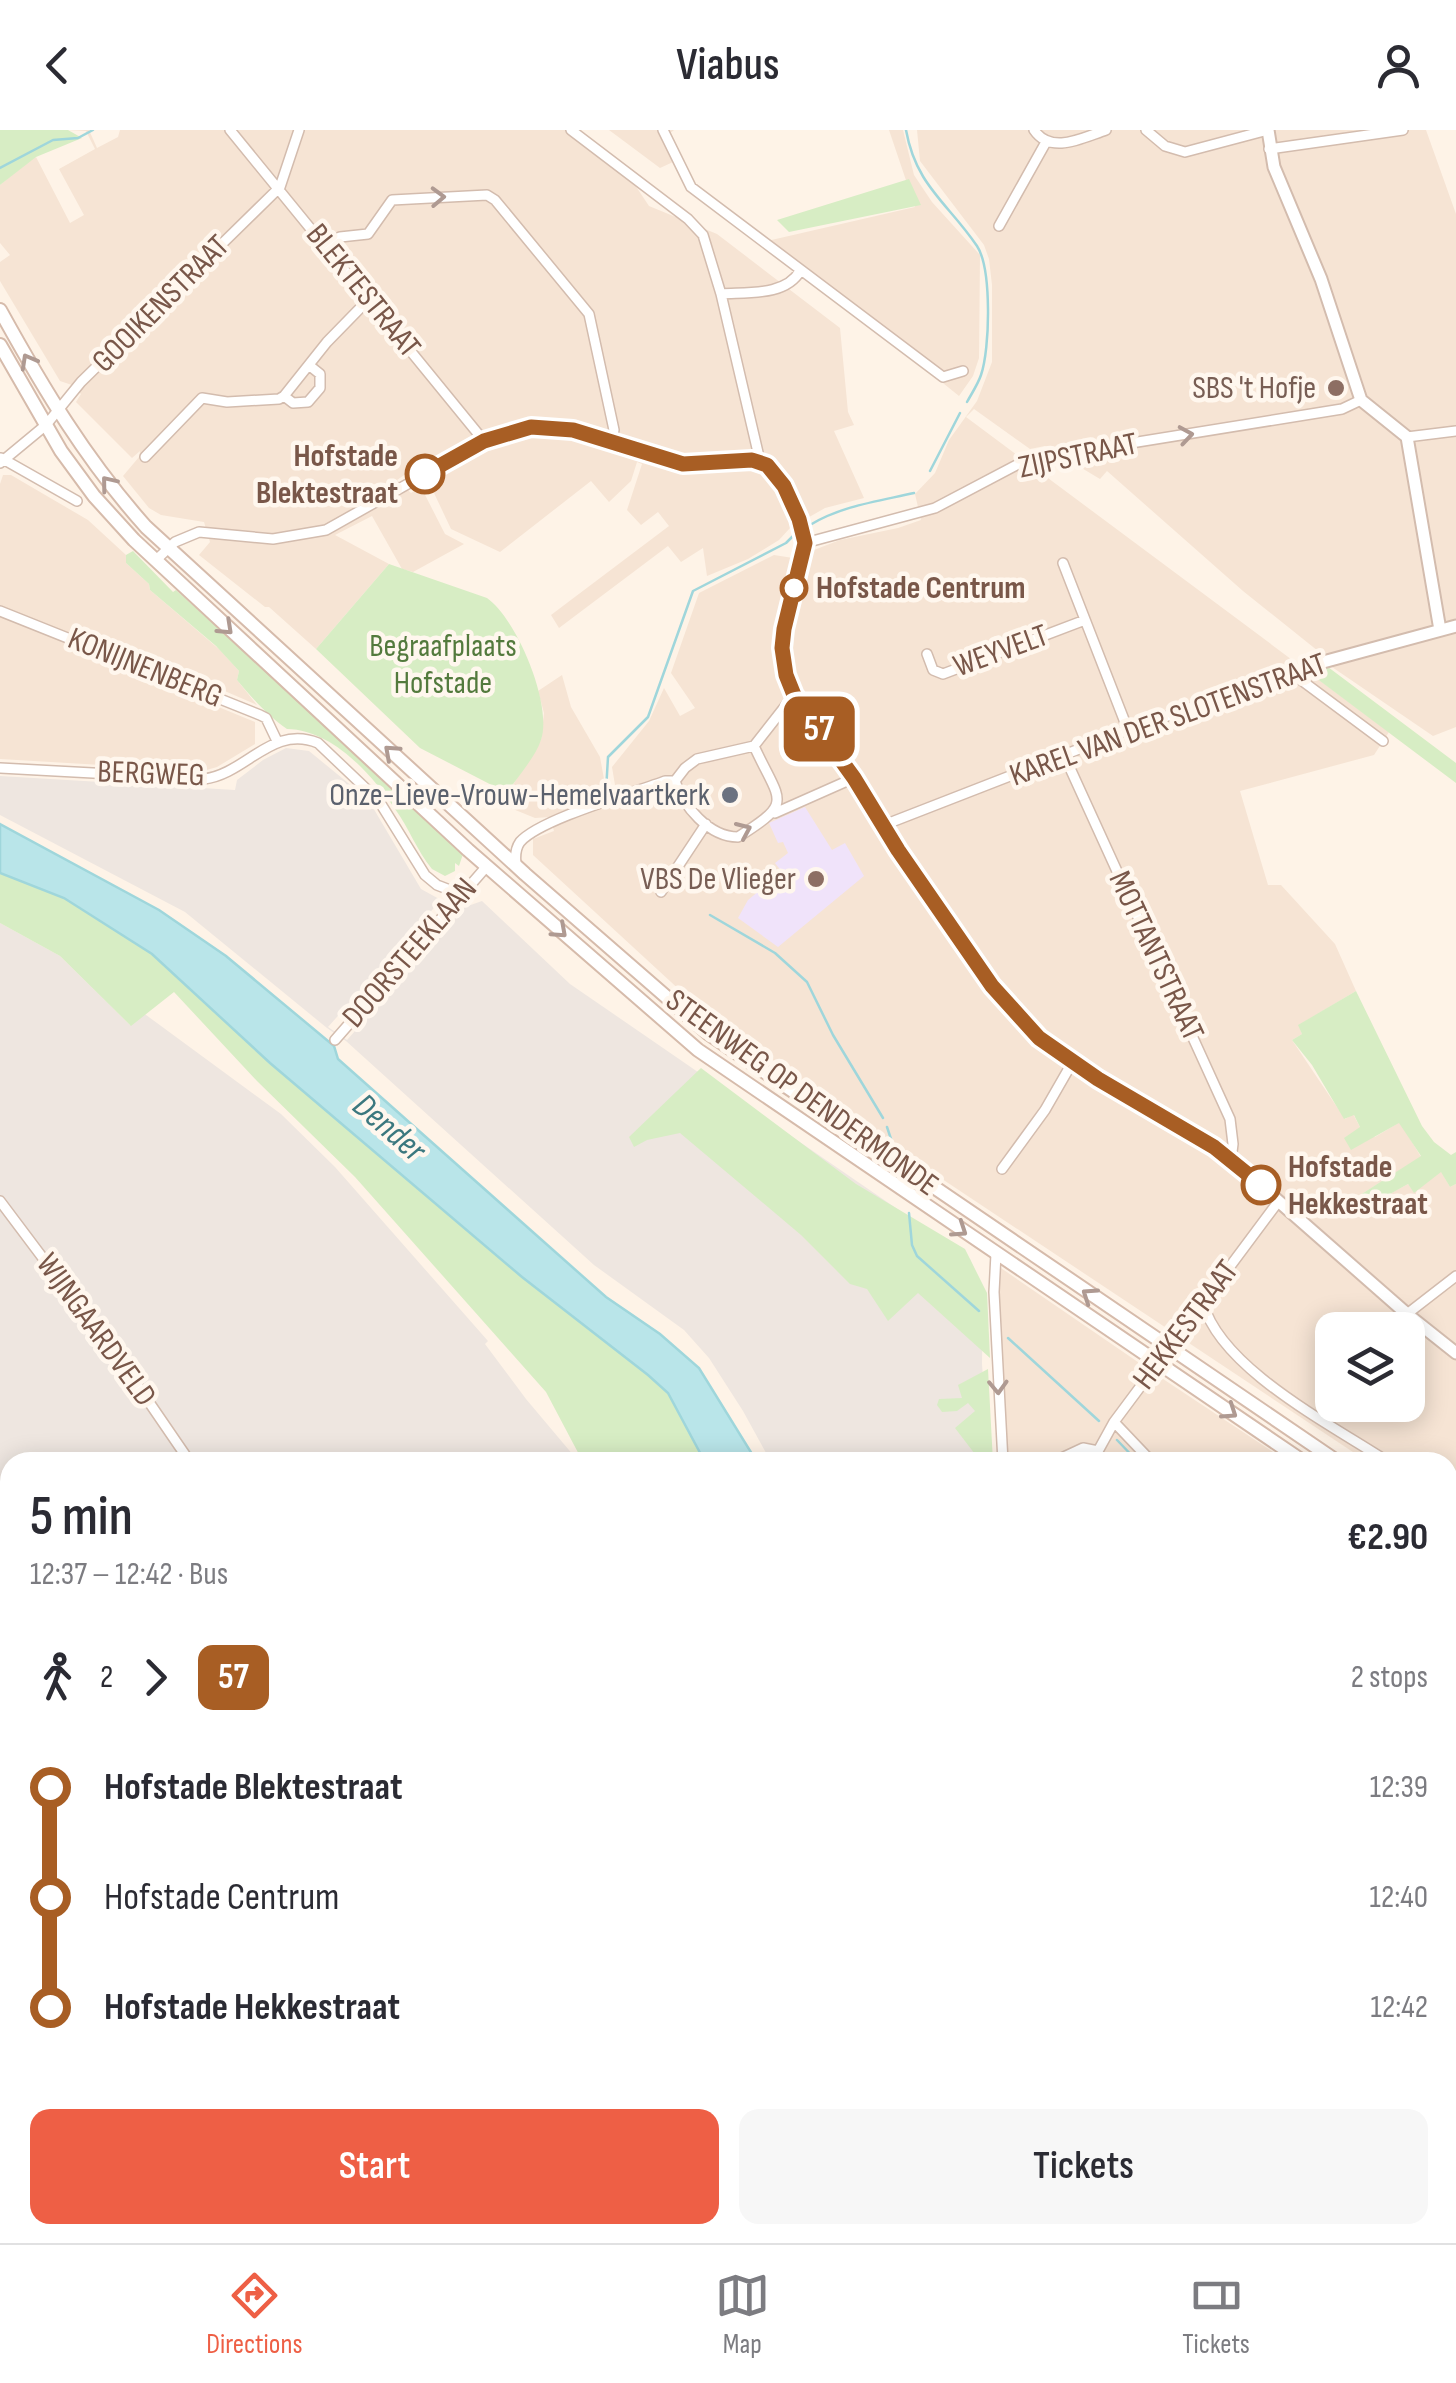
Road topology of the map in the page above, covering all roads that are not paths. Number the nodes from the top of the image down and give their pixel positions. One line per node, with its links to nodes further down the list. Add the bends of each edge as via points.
1 (230, 130): 13 (street, BLEKTESTRAAT)
2 (299, 130): 13 (street)
3 (571, 130): 17 (street, via 703,234)
4 (662, 130): 16 (street, via 691,187)
5 (1034, 130): 11 (street)
6 (1106, 130): 11 (street)
7 (1146, 130): 8 (street, via 1185,152)
8 (1268, 130): 12 (street)
9 (1404, 130): 10 (street)
10 (1358, 133): 12 (street)
11 (1046, 142): 14 (street)
12 (1269, 150): 24 (street)
13 (280, 186): 15 (street, BLEKTESTRAAT); 25 (street, GOOIKENSTRAAT)
14 (999, 226)
15 (326, 245): 18 (street, BLEKTESTRAAT); 29 (street, one-way to 29, via 368,234 392,200 494,200 589,314 614,430)
16 (800, 270): 17 (street, via 776,290); 22 (street, via 943,377)
17 (721, 294): 33 (street)
18 (369, 300): 21 (street); 30 (street, BLEKTESTRAAT)
19 (0, 310): 25 (main road, STEENWEG OP DENDERMONDE, one-way to 19)
20 (0, 345): 26 (main road, STEENWEG OP DENDERMONDE)
21 (310, 366): 23 (street); 23 (street, via 320,374 320,388 308,402)
22 (964, 371)
23 (284, 396): 31 (street, via 202,398)
24 (1361, 400): 28 (street); 35 (street, ZIJPSTRAAT, one-way to 24, via 935,508 1018,462 1342,410)
25 (57, 410): 26 (street, GOOIKENSTRAAT); 36 (main road, STEENWEG OP DENDERMONDE, one-way to 25, via 109,486)
26 (46, 425): 32 (street, GOOIKENSTRAAT); 37 (main road, STEENWEG OP DENDERMONDE, via 94,496)
27 (1456, 432): 28 (street)
28 (1407, 437): 42 (street)
29 (610, 440): 30 (street, via 550,427); 33 (street, via 683,464)
30 (484, 441): 36 (street, via 316,533 273,539 200,532)
31 (144, 457)
32 (1, 460): 34 (street)
33 (760, 461): 35 (street, via 780,480)
34 (78, 500)
35 (805, 543): 46 (street, via 782,648)
36 (168, 548): 37 (street); 58 (main road, STEENWEG OP DENDERMONDE, one-way to 36)
37 (155, 562): 59 (main road, STEENWEG OP DENDERMONDE, one-way to 59)
38 (1063, 563): 40 (street, WEYVELT)
39 (0, 611): 48 (street, KONIJNENBERG, via 260,714)
40 (1086, 620): 43 (street, WEYVELT, via 943,674 933,670); 47 (street, WEYVELT)
41 (1456, 626): 42 (street, KAREL VAN DER SLOTENSTRAAT)
42 (1440, 630): 44 (street, KAREL VAN DER SLOTENSTRAAT)
43 (927, 654)
44 (1312, 665): 45 (street, KAREL VAN DER SLOTENSTRAAT)
45 (1294, 671): 47 (street, KAREL VAN DER SLOTENSTRAAT); 49 (street)
46 (794, 695): 50 (street); 53 (street)
47 (1128, 730): 51 (street, KAREL VAN DER SLOTENSTRAAT)
48 (277, 741): 52 (street, BERGWEG, via 211,778); 62 (street, via 300,737 318,744 378,801 424,875)
49 (1383, 741)
50 (754, 746): 54 (street, via 698,760); 55 (street, via 777,795)
51 (1064, 755): 57 (street, KAREL VAN DER SLOTENSTRAAT); 65 (street, MOTTANTSTRAAT, via 1230,1119)
52 (0, 768)
53 (854, 778): 55 (street); 57 (street)
54 (670, 781): 56 (street); 60 (street, via 538,828 515,853)
55 (774, 814): 56 (street, one-way to 55, via 738,837)
56 (706, 824): 61 (street)
57 (884, 825): 64 (street, via 992,986)
58 (482, 834): 59 (main road, via 494,854); 60 (main road, STEENWEG OP DENDERMONDE)
59 (487, 866): 60 (main road); 62 (street, DOORSTEEKLAAN); 70 (main road, STEENWEG OP DENDERMONDE, one-way to 70, via 698,1050)
60 (520, 869): 76 (main road, STEENWEG OP DENDERMONDE, one-way to 60, via 709,1034)
61 (660, 892)
62 (460, 894): 63 (street, DOORSTEEKLAAN)
63 (334, 1040)
64 (1072, 1063): 65 (street); 66 (street)
65 (1231, 1160): 67 (street)
66 (1002, 1169)
67 (1260, 1185): 69 (street)
68 (0, 1200): 81 (street, WIJNGAARDVELD)
69 (1278, 1202): 72 (street, HEKKESTRAAT); 73 (street)
70 (996, 1254): 78 (main road, STEENWEG OP DENDERMONDE); 82 (street, one-way to 82)
71 (1456, 1276): 74 (street)
72 (1204, 1303): 76 (street, HEKKESTRAAT); 87 (street, via 1226,1347 1262,1379)
73 (1404, 1312)
74 (1409, 1312)
75 (1425, 1329): 77 (street)
76 (1169, 1350): 78 (street, HEKKESTRAAT); 86 (main road, STEENWEG OP DENDERMONDE)
77 (1456, 1353)
78 (1156, 1362): 79 (street, HEKKESTRAAT); 85 (main road, STEENWEG OP DENDERMONDE, one-way to 85)
79 (1114, 1422): 80 (street, HEKKESTRAAT); 84 (street)
80 (1098, 1450): 83 (street)
81 (183, 1452)
82 (1002, 1452)
83 (1074, 1452)
84 (1142, 1452)
85 (1289, 1452)
86 (1323, 1452)
87 (1373, 1452)

